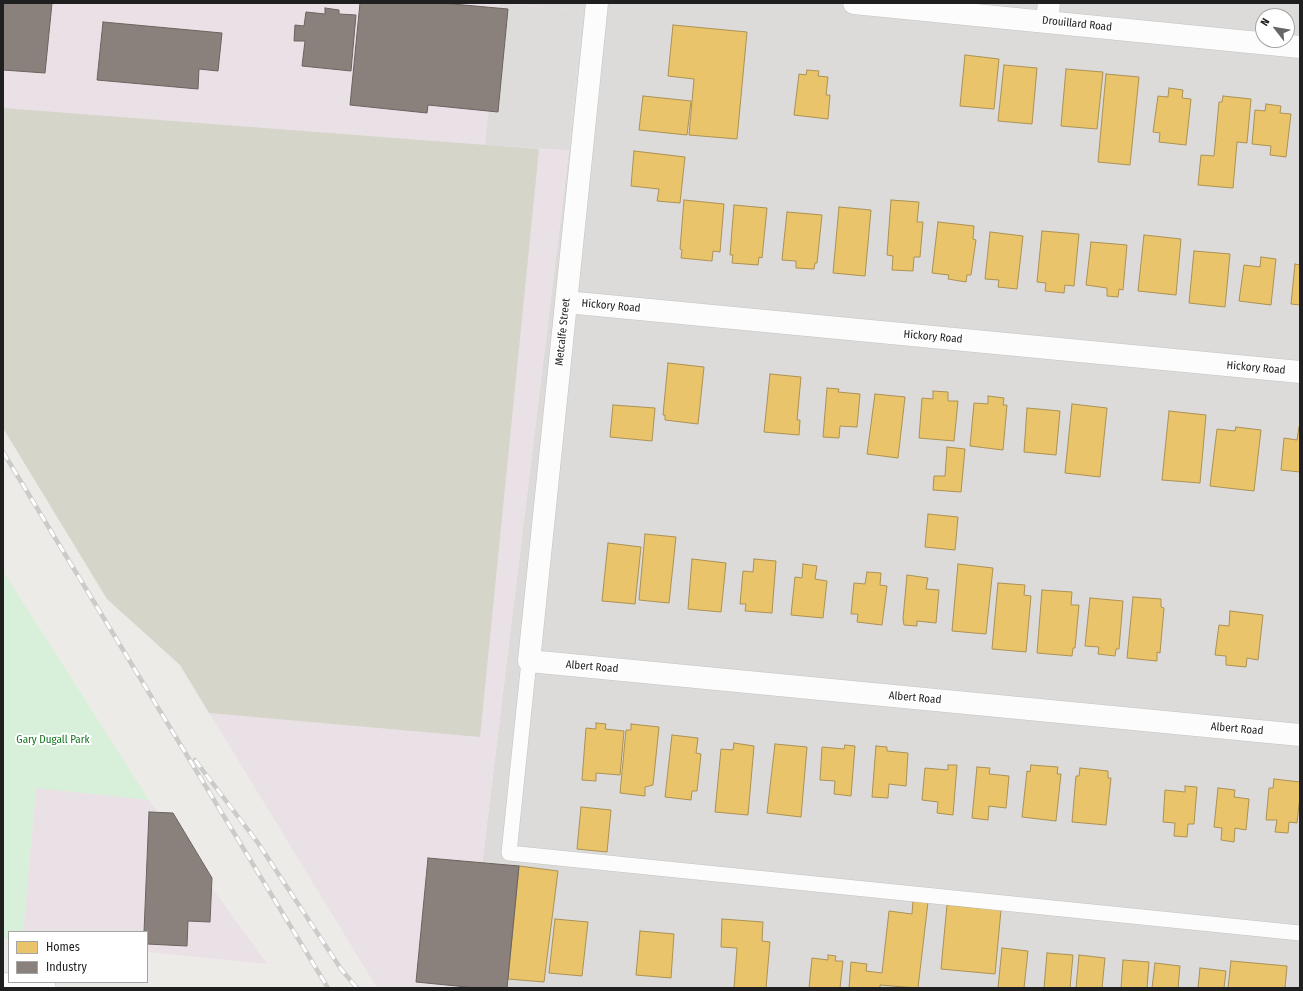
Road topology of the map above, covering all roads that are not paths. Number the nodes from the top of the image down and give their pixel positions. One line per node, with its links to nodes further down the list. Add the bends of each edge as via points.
1 (597, 3): 5 (street, Metcalfe Street)
2 (854, 3): 3 (street, Drouillard Road)
3 (1048, 12): 4 (street, Drouillard Road)
4 (1300, 47)
5 (566, 302): 6 (street, Hickory Road); 7 (street, Metcalfe Street)
6 (1300, 372)
7 (529, 661): 8 (street, Albert Road); 9 (lane, via 509,853)
8 (1300, 735)
9 (1300, 932)
10 (3, 984): 11 (street)
11 (45, 988)

